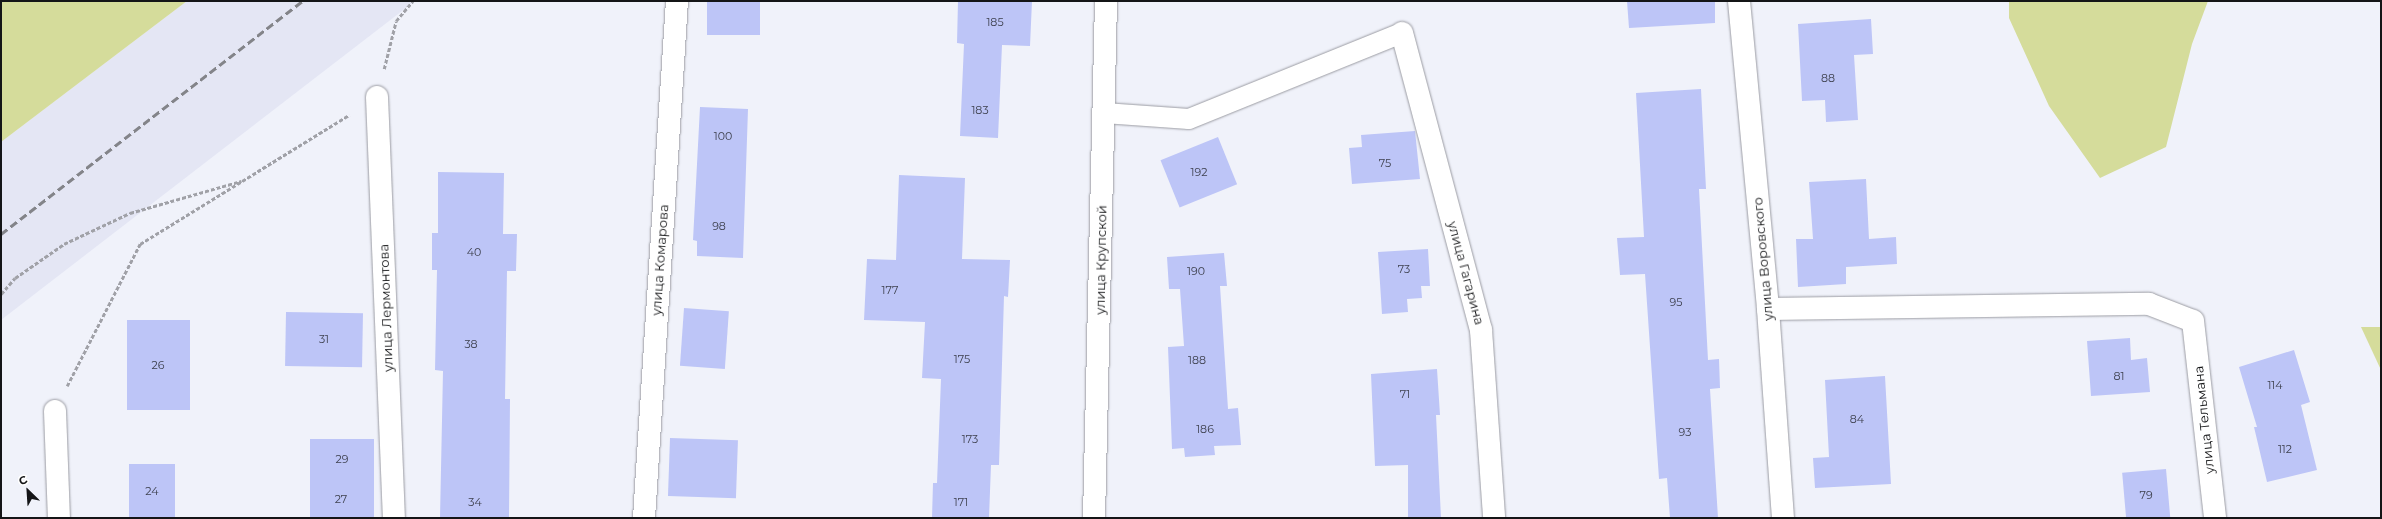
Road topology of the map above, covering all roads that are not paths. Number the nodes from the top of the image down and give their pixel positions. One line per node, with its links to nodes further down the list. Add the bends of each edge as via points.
1 (677, 1): 11 (street, улица Комарова)
2 (1106, 1): 6 (street, улица Крупской)
3 (1739, 1): 7 (street, улица Воровского)
4 (1402, 33): 6 (lane, via 1189,119); 13 (street, улица Гагарина, via 1481,330)
5 (377, 97): 10 (street, улица Лермонтова)
6 (1104, 113): 12 (street, улица Крупской)
7 (1768, 309): 14 (street, улица Воровского); 15 (street, улица Тельмана, via 2149,304 2193,321)
8 (55, 411): 9 (street)
9 (59, 518)
10 (394, 518)
11 (644, 518)
12 (1094, 518)
13 (1494, 518)
14 (1783, 518)
15 (2215, 518)

